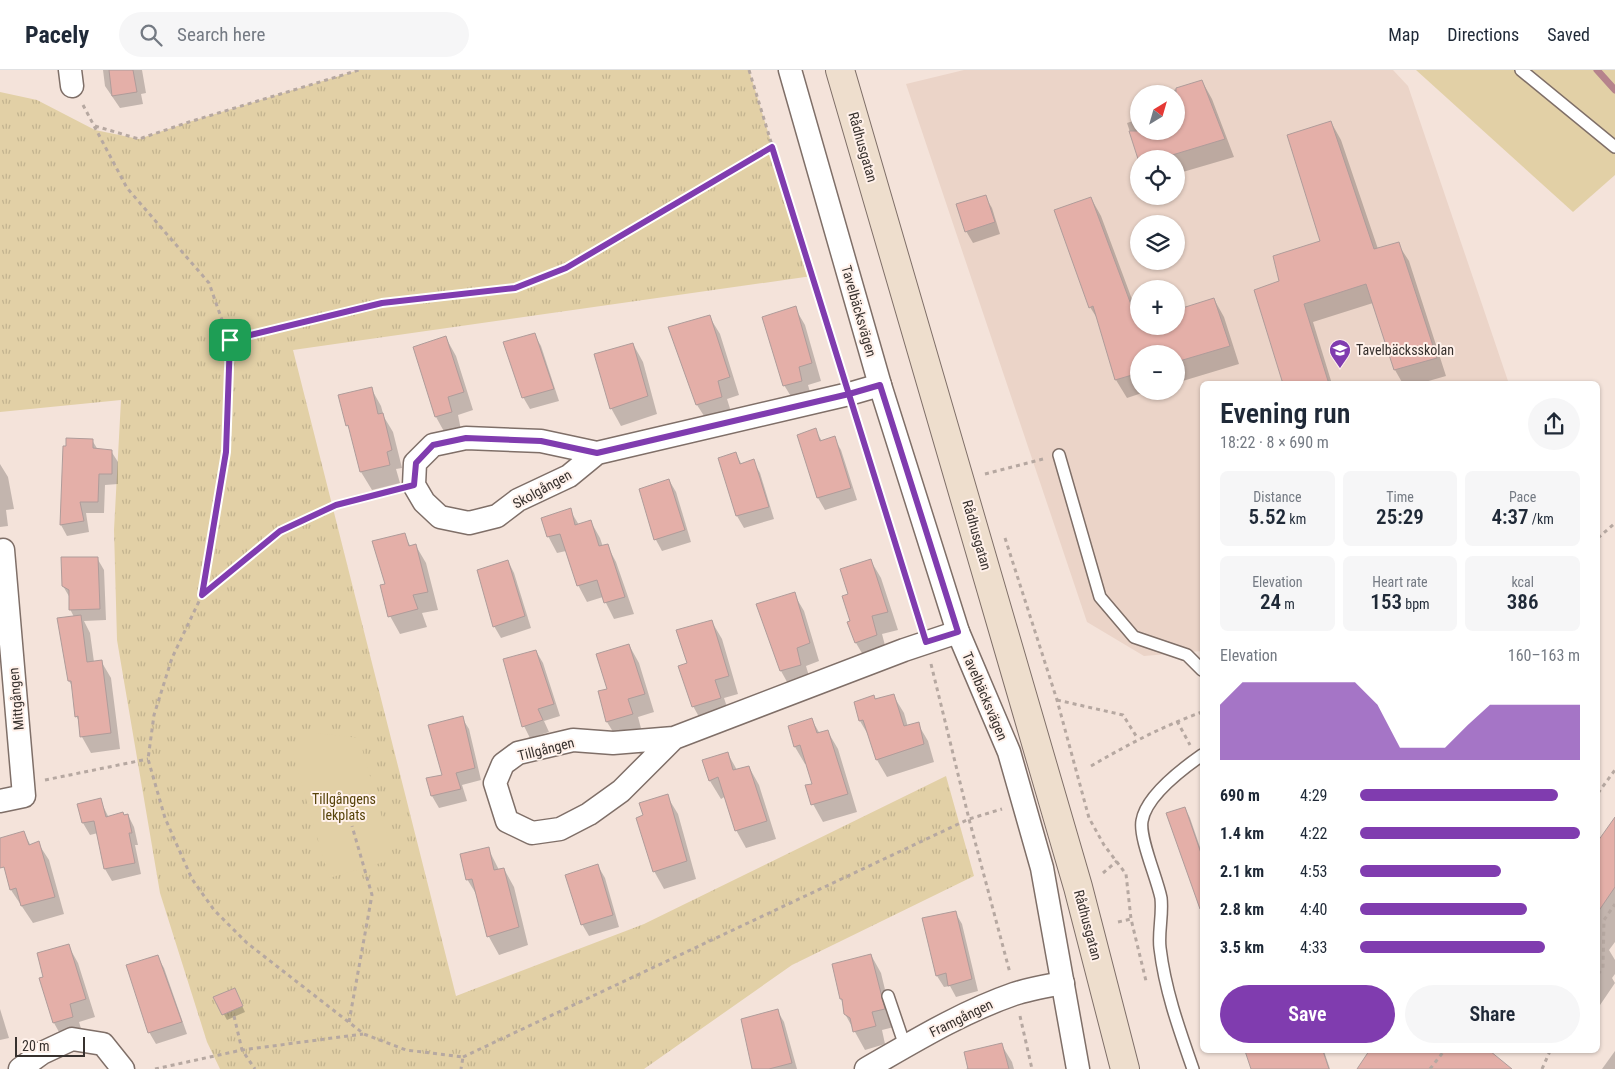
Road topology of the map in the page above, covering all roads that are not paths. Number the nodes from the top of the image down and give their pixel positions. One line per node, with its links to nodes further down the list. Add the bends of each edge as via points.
1 (790, 70): 5 (street, Tavelbäcksvägen)
2 (840, 70): 16 (main road, Rådhusgatan, via 1031,722)
3 (1521, 70): 4 (lane)
4 (1615, 147)
5 (880, 385): 6 (street, Skolgången); 9 (street, Tavelbäcksvägen)
6 (597, 453): 6 (street, Skolgången, via 541,441 466,438 433,445 416,463 414,485 424,502 440,517 470,523 498,516 518,500 569,476)
7 (1058, 455): 10 (lane, via 1100,597 1134,637 1187,655)
8 (0, 551): 13 (street, Mittgången, via 4,550 24,796)
9 (958, 632): 11 (street, Tillgången); 14 (street, Tavelbäcksvägen, via 1009,752 1042,868)
10 (1200, 668)
11 (674, 738): 11 (street, Tillgången, via 613,743 573,740 518,754 503,764 495,783 507,821 532,834 560,829 589,814 621,791)
12 (1200, 757): 24 (lane, via 1160,789 1142,820 1142,832 1161,900 1160,946 1170,1000)
13 (0, 801)
14 (1063, 983): 17 (street, Framgången, via 1016,994 976,1009); 21 (street, Tavelbäcksvägen)
15 (888, 996): 17 (lane)
16 (1108, 1002): 22 (main road, Rådhusgatan); 23 (main road, Rådhusgatan)
17 (905, 1046): 20 (street, Framgången)
18 (20, 1069): 19 (street, via 42,1053 72,1039 103,1044)
19 (123, 1069)
20 (866, 1069)
21 (1078, 1069)
22 (1125, 1069)
23 (1135, 1069)
24 (1193, 1069)

